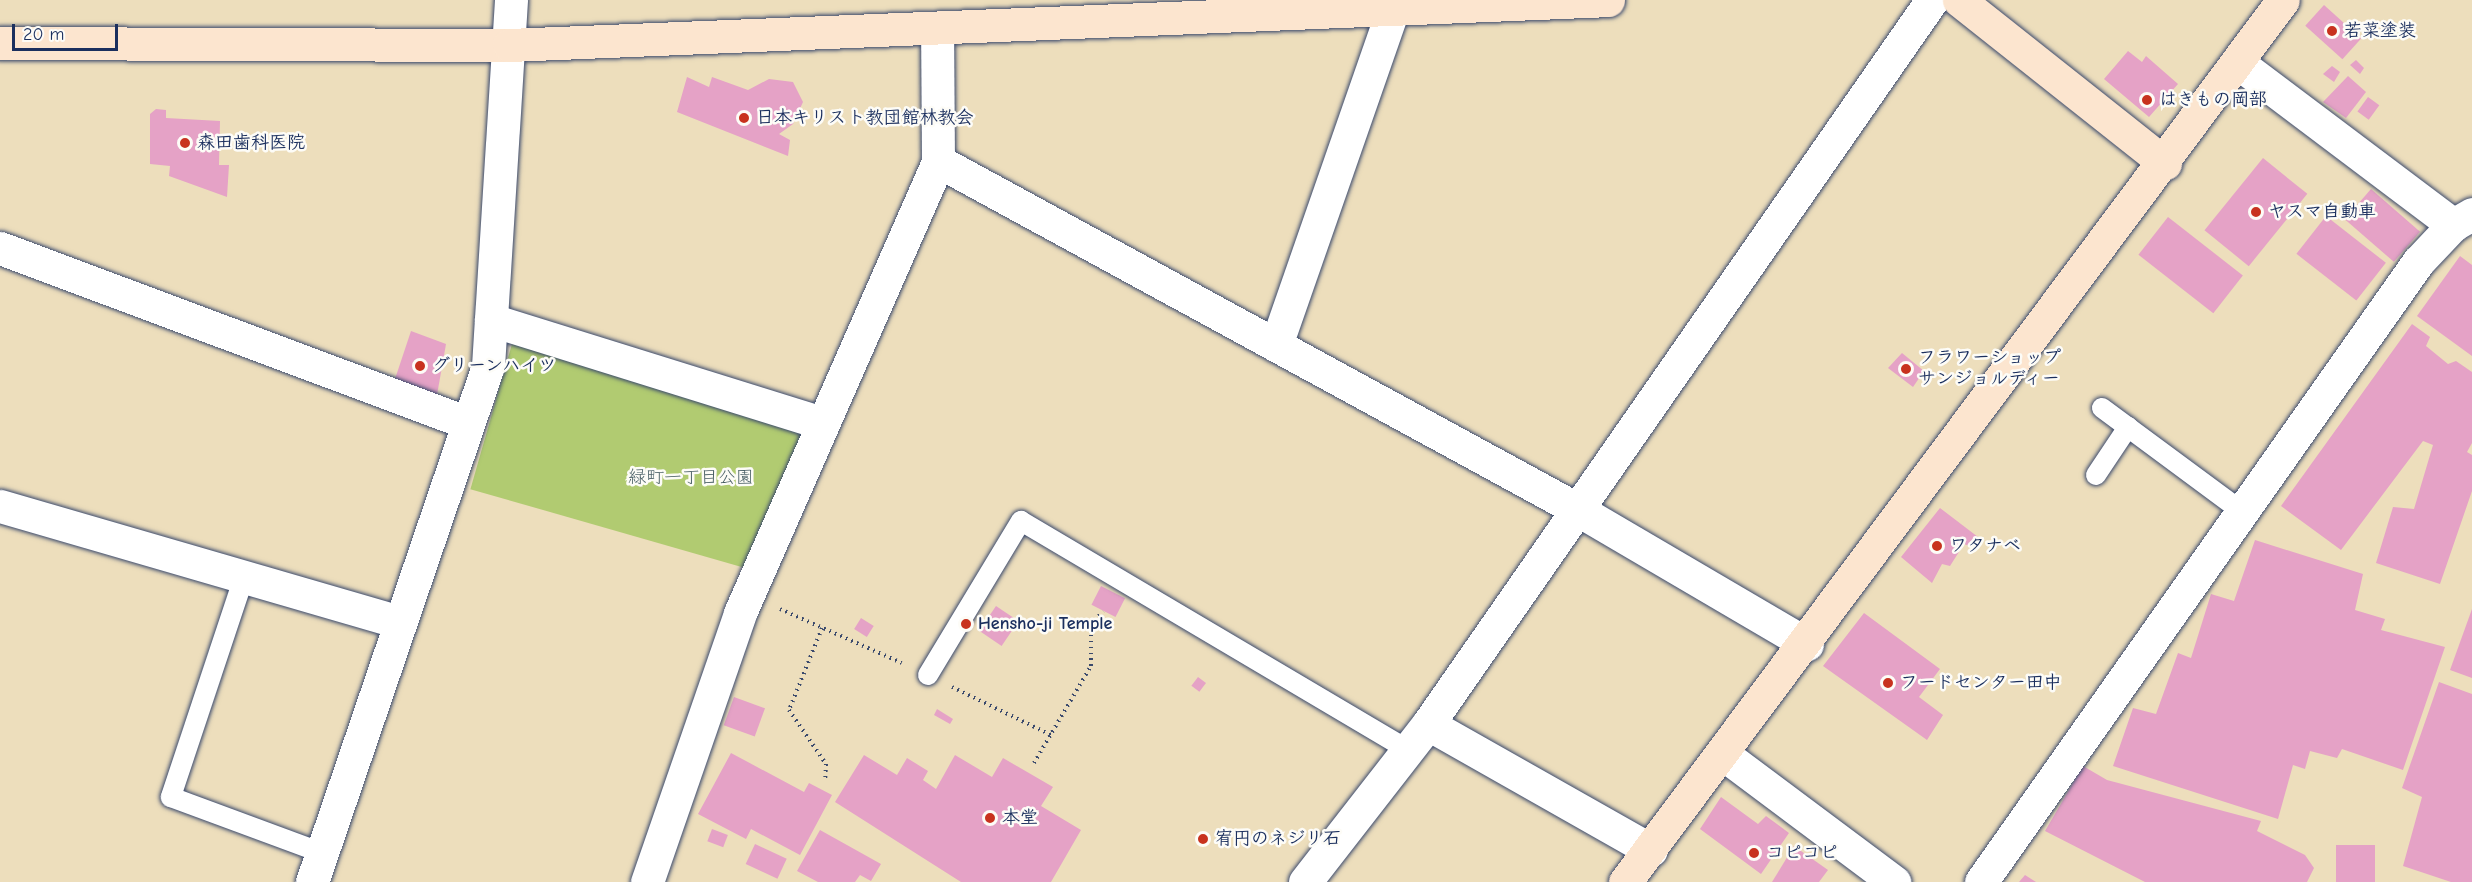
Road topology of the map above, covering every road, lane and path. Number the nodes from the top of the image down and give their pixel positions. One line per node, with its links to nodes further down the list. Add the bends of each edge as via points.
1 (511, 0): 10 (street)
2 (1608, 0): 7 (street)
3 (1932, 0): 24 (street)
4 (1959, 0): 13 (street)
5 (2283, 0): 11 (street)
6 (1230, 8): 7 (street); 8 (street)
7 (1393, 9): 17 (street)
8 (937, 29): 10 (street); 12 (street)
9 (0, 43): 10 (street)
10 (509, 45): 16 (street)
11 (2237, 62): 13 (street); 14 (street)
12 (938, 161): 17 (street); 20 (street)
13 (2165, 163): 30 (street)
14 (2462, 220): 25 (street, via 2418,262)
15 (0, 248): 19 (street)
16 (491, 320): 19 (street, via 488,366); 20 (street)
17 (1276, 345): 24 (street)
18 (2102, 408): 21 (lane)
19 (467, 423): 28 (street)
20 (822, 423): 39 (street, via 740,613)
21 (2128, 426): 22 (lane); 25 (lane)
22 (2096, 475)
23 (0, 506): 26 (street)
24 (1575, 508): 30 (street); 32 (street)
25 (2241, 510): 43 (street)
26 (244, 577): 28 (street); 38 (lane, via 171,796)
27 (1103, 611): 35 (path, via 1091,625 1091,666)
28 (400, 622): 38 (street)
29 (822, 628): 36 (path, via 789,710 826,764)
30 (1807, 644): 34 (street)
31 (928, 675): 33 (lane, via 1021,521)
32 (1428, 724): 33 (street); 37 (street)
33 (1408, 750): 40 (street)
34 (1723, 754): 37 (street); 42 (street)
35 (1034, 764)
36 (825, 782)
37 (1651, 850): 41 (street)
38 (317, 868)
39 (646, 882)
40 (1305, 882)
41 (1625, 882)
42 (1894, 882)
43 (1981, 882)

